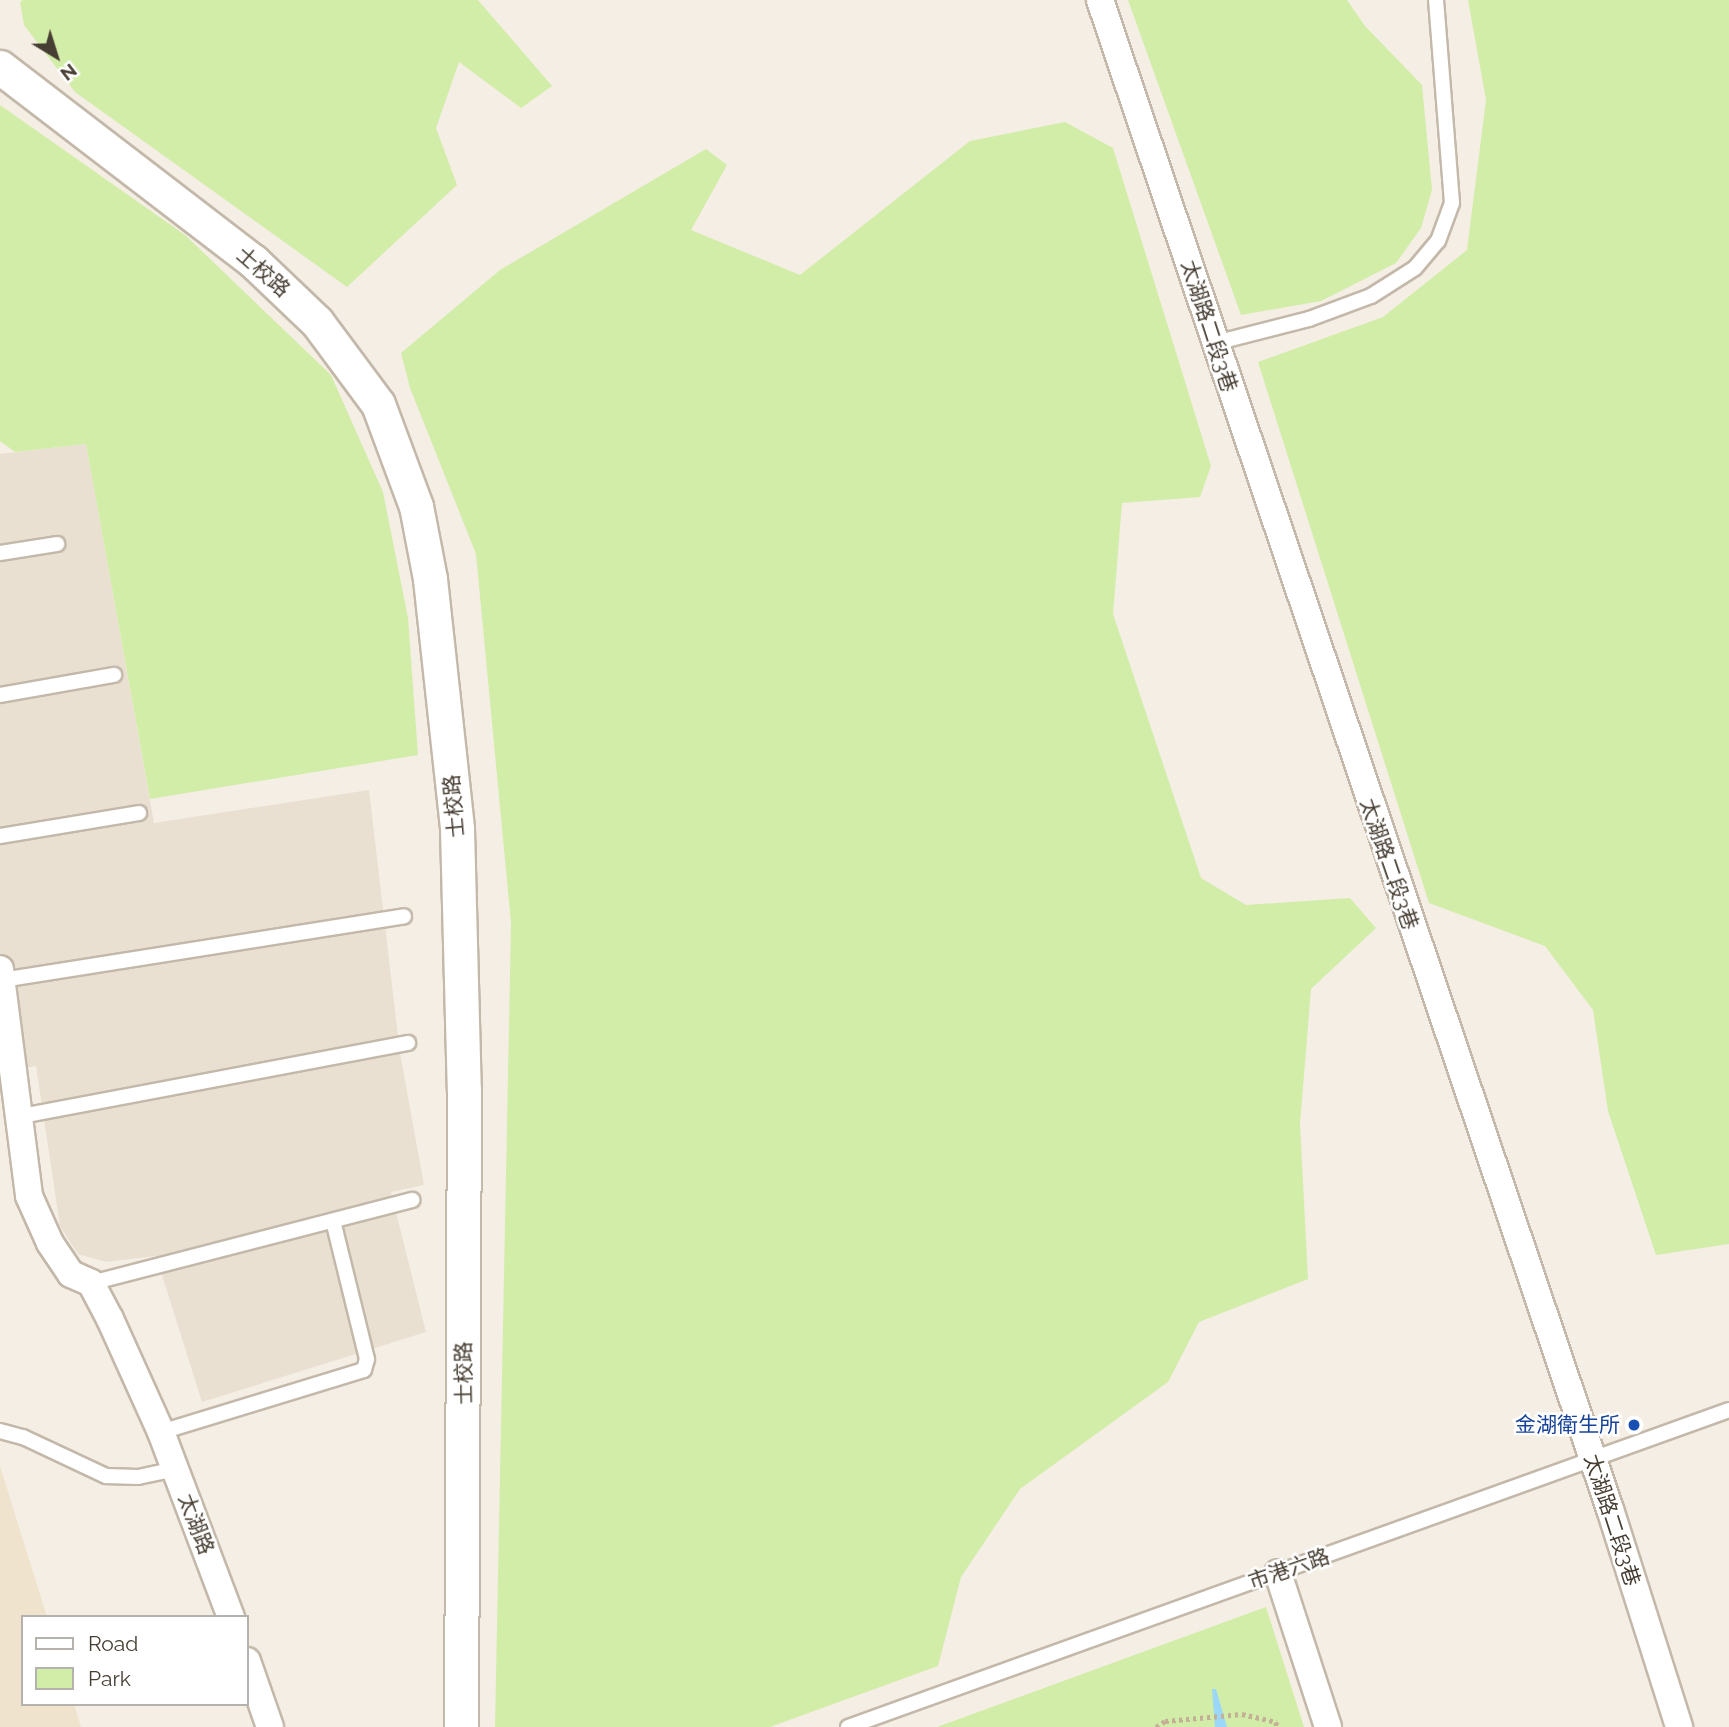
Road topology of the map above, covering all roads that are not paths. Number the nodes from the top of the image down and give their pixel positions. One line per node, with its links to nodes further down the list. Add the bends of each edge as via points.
1 (1100, 0): 4 (street, 太湖路二段3巷)
2 (1436, 0): 4 (lane, via 1452,202 1438,241 1415,268 1371,296)
3 (0, 67): 27 (street, 士校路, via 253,261 317,322 378,404 416,506 430,579 457,830 464,1090)
4 (1214, 343): 21 (street, 太湖路二段3巷)
5 (57, 544): 6 (lane)
6 (0, 553)
7 (114, 675): 8 (lane)
8 (0, 695)
9 (139, 813): 10 (lane)
10 (0, 836)
11 (404, 916): 12 (lane)
12 (1, 976): 14 (street)
13 (408, 1043): 14 (lane)
14 (21, 1116): 17 (street, via 29,1196 50,1243 71,1274)
15 (412, 1200): 16 (lane)
16 (333, 1221): 17 (lane); 20 (lane, via 367,1359 364,1370)
17 (92, 1283): 20 (street, 太湖路)
18 (1729, 1410): 21 (lane, 市港六路)
19 (0, 1431): 22 (lane, via 106,1476 138,1477)
20 (161, 1432): 22 (street, 太湖路)
21 (1594, 1462): 23 (lane, 市港六路); 30 (street, 太湖路二段3巷)
22 (175, 1469): 24 (street, 太湖路)
23 (1279, 1573): 28 (lane, 市港六路, via 1069,1644); 29 (street)
24 (230, 1615)
25 (248, 1664): 26 (street)
26 (270, 1727)
27 (461, 1727)
28 (848, 1727)
29 (1328, 1727)
30 (1679, 1727)

